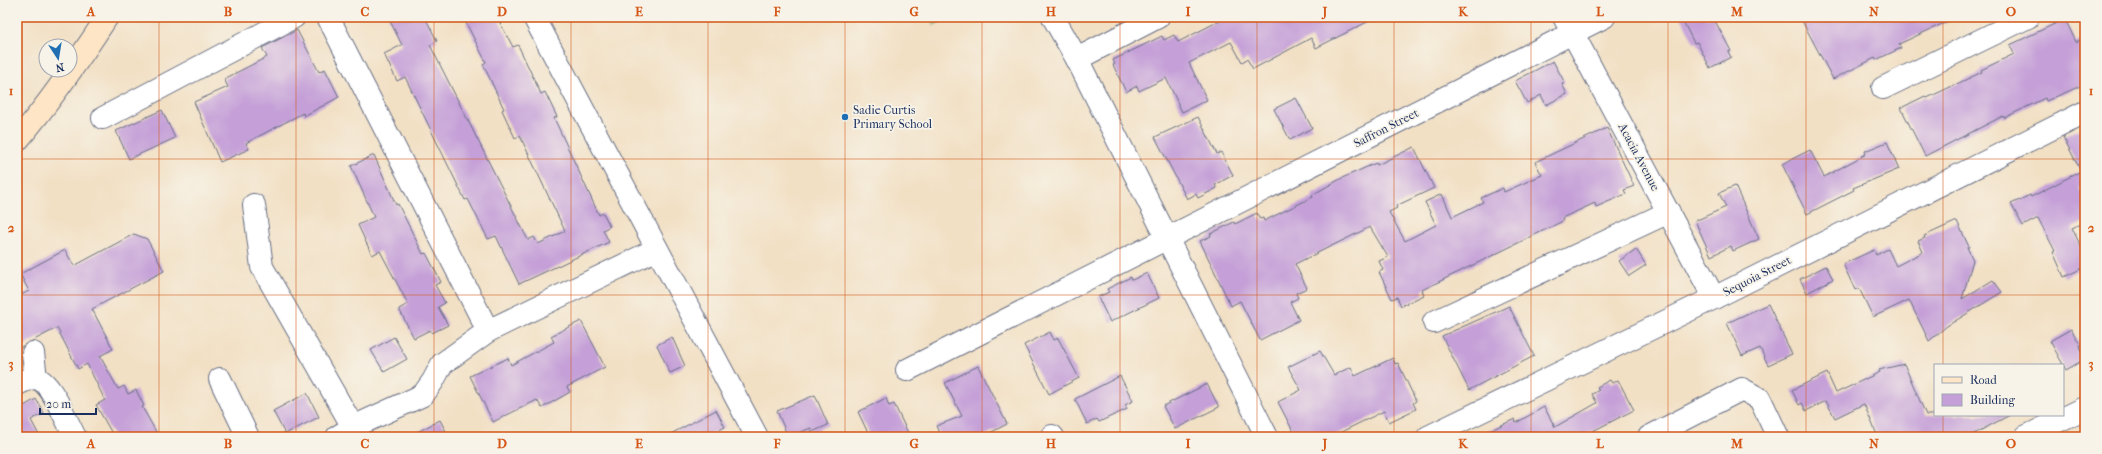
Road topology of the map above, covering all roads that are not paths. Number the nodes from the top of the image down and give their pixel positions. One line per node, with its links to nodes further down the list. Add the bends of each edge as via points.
1 (107, 17): 14 (main road)
2 (294, 17): 13 (street)
3 (328, 17): 21 (street)
4 (534, 17): 18 (street)
5 (1053, 17): 10 (street)
6 (1158, 17): 10 (street)
7 (1604, 17): 9 (street, Saffron Street)
8 (2028, 17): 11 (street)
9 (1568, 25): 16 (street, Acacia Avenue); 17 (street, Saffron Street)
10 (1077, 59): 17 (street)
11 (1883, 88)
12 (2085, 112): 19 (street, Sequoia Street)
13 (103, 118)
14 (17, 141)
15 (254, 205): 27 (street, via 262,267)
16 (1668, 212): 19 (street, Acacia Avenue); 20 (street)
17 (1168, 238): 23 (street, Saffron Street); 31 (street)
18 (657, 249): 21 (street); 28 (street)
19 (1714, 298): 32 (street, Sequoia Street)
20 (1434, 322)
21 (488, 331): 27 (street, via 442,364 434,381 422,395)
22 (33, 353): 25 (street)
23 (907, 370)
24 (220, 380): 30 (street)
25 (27, 381): 29 (street, via 46,384)
26 (2085, 408): 35 (street)
27 (345, 432)
28 (753, 436)
29 (75, 437)
30 (248, 437)
31 (1267, 437)
32 (1428, 437)
33 (1649, 437): 34 (street, via 1742,389 1760,399)
34 (1778, 437)
35 (2025, 437)

